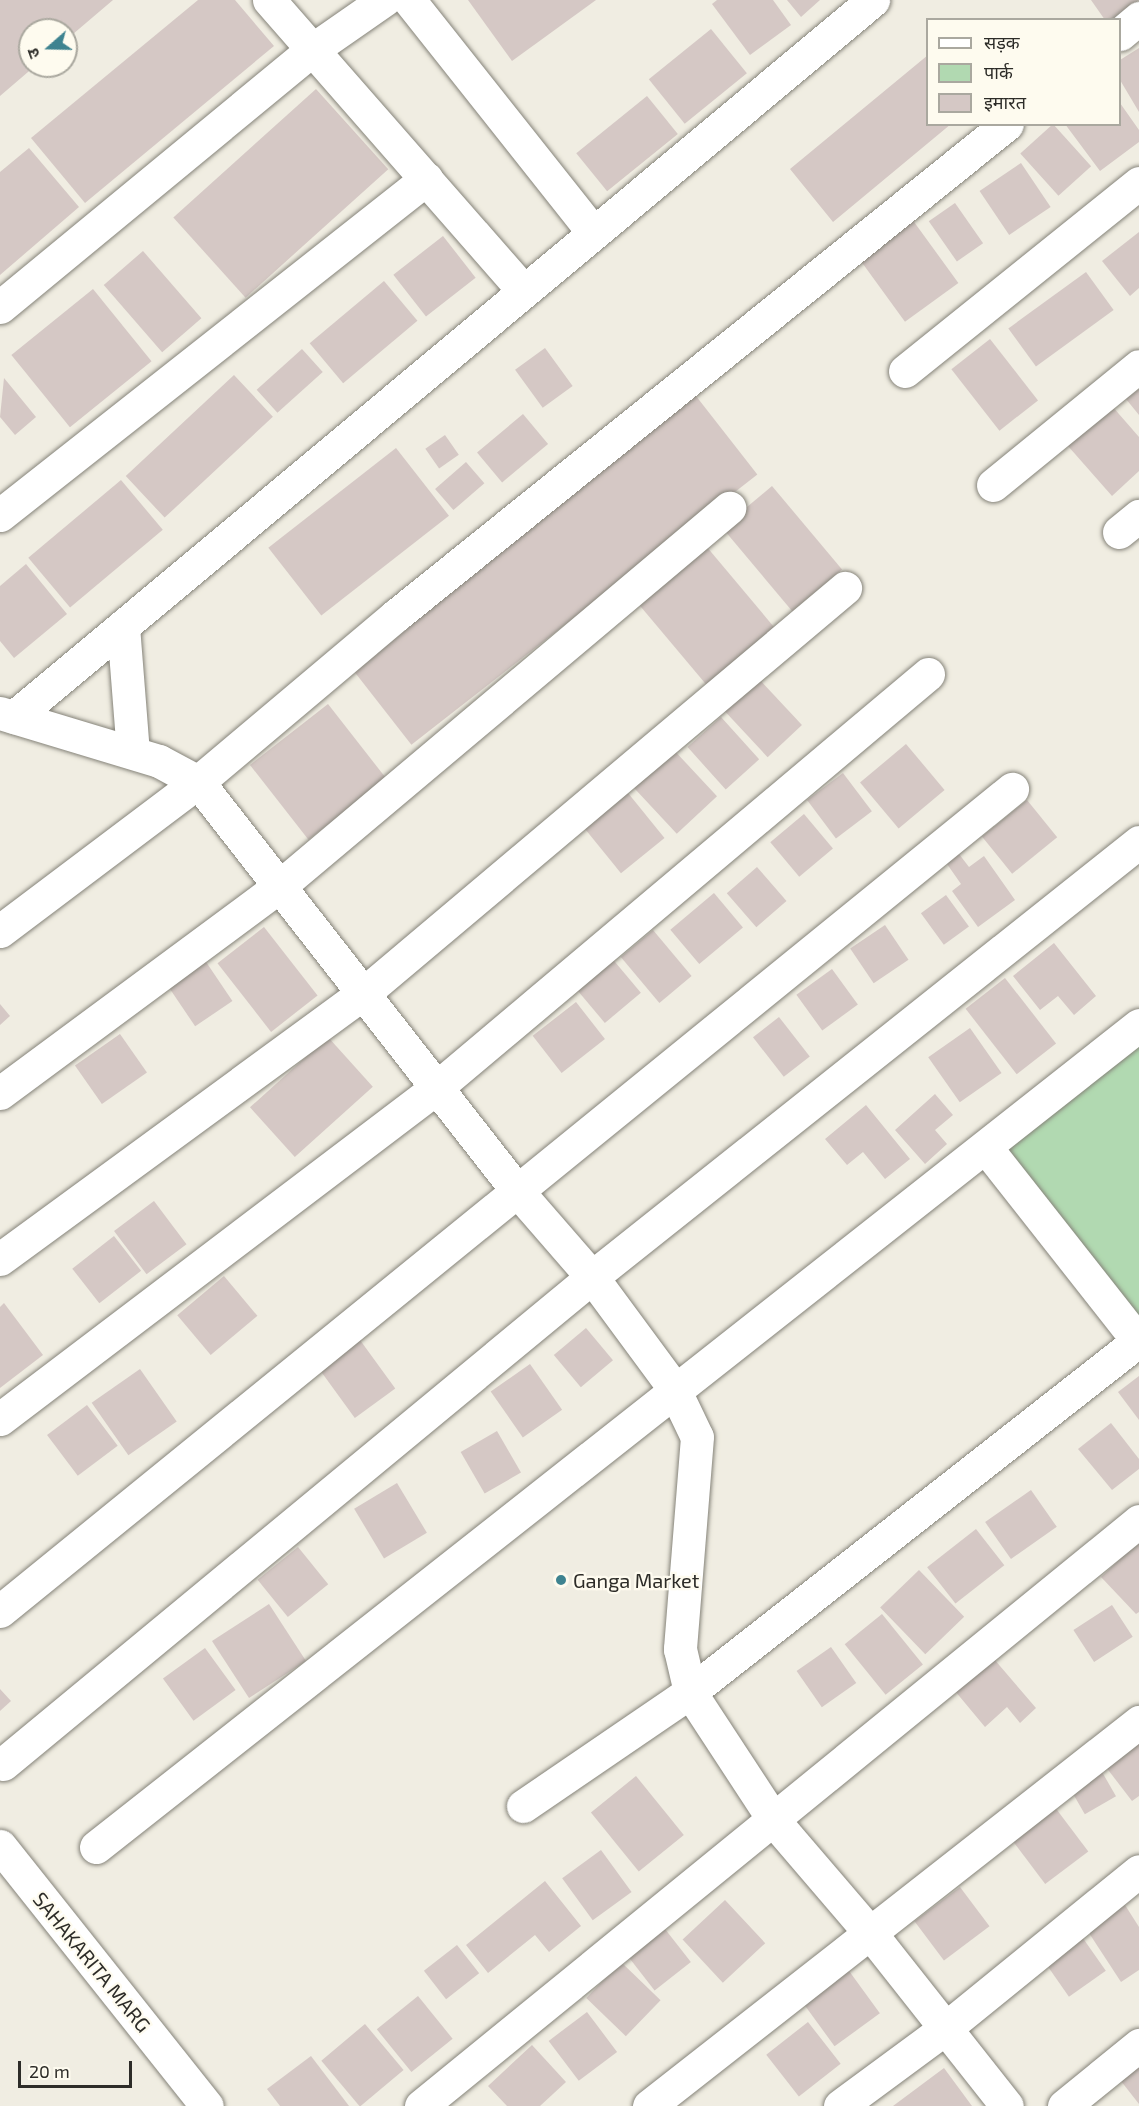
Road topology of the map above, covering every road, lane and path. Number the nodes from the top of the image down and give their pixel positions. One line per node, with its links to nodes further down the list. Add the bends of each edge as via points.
1 (269, 0): 7 (street)
2 (384, 0): 7 (street)
3 (409, 0): 11 (street)
4 (873, 0): 11 (street)
5 (1139, 18): 6 (street)
6 (1121, 32)
7 (312, 50): 9 (street); 13 (street)
8 (1005, 126): 24 (street, via 395,616)
9 (426, 179): 12 (street); 18 (street)
10 (1139, 183): 15 (street)
11 (593, 232): 12 (street)
12 (523, 290): 20 (street)
13 (0, 307)
14 (1139, 366): 16 (street)
15 (904, 371)
16 (993, 485)
17 (729, 508): 27 (street)
18 (0, 515)
19 (845, 588): 29 (street)
20 (123, 626): 22 (street); 23 (street)
21 (928, 675): 31 (street)
22 (7, 715): 23 (street)
23 (133, 753): 24 (street)
24 (198, 782): 27 (street); 28 (street)
25 (1012, 789): 34 (street)
26 (1139, 842): 36 (street)
27 (281, 885): 29 (street); 32 (street)
28 (0, 931)
29 (364, 993): 31 (street); 35 (street)
30 (1139, 1025): 33 (street)
31 (436, 1088): 34 (street); 39 (street)
32 (0, 1093)
33 (987, 1149): 37 (street); 38 (street)
34 (519, 1193): 36 (street); 41 (street)
35 (0, 1259)
36 (592, 1277): 38 (street); 44 (street)
37 (1138, 1341): 42 (street)
38 (673, 1388): 42 (street, via 697,1437 680,1649); 48 (street)
39 (0, 1419)
40 (1139, 1521): 46 (street)
41 (0, 1611)
42 (690, 1692): 45 (street); 46 (street)
43 (1139, 1722): 50 (street)
44 (3, 1764)
45 (523, 1806)
46 (775, 1822): 50 (street); 54 (street)
47 (0, 1846): 53 (street, SAHAKARITA MARG)
48 (96, 1847)
49 (1139, 1871): 51 (street)
50 (872, 1934): 51 (street); 55 (street)
51 (947, 2027): 56 (street); 57 (street)
52 (1139, 2045): 58 (street)
53 (207, 2106)
54 (422, 2106)
55 (649, 2106)
56 (840, 2106)
57 (1007, 2106)
58 (1064, 2106)

